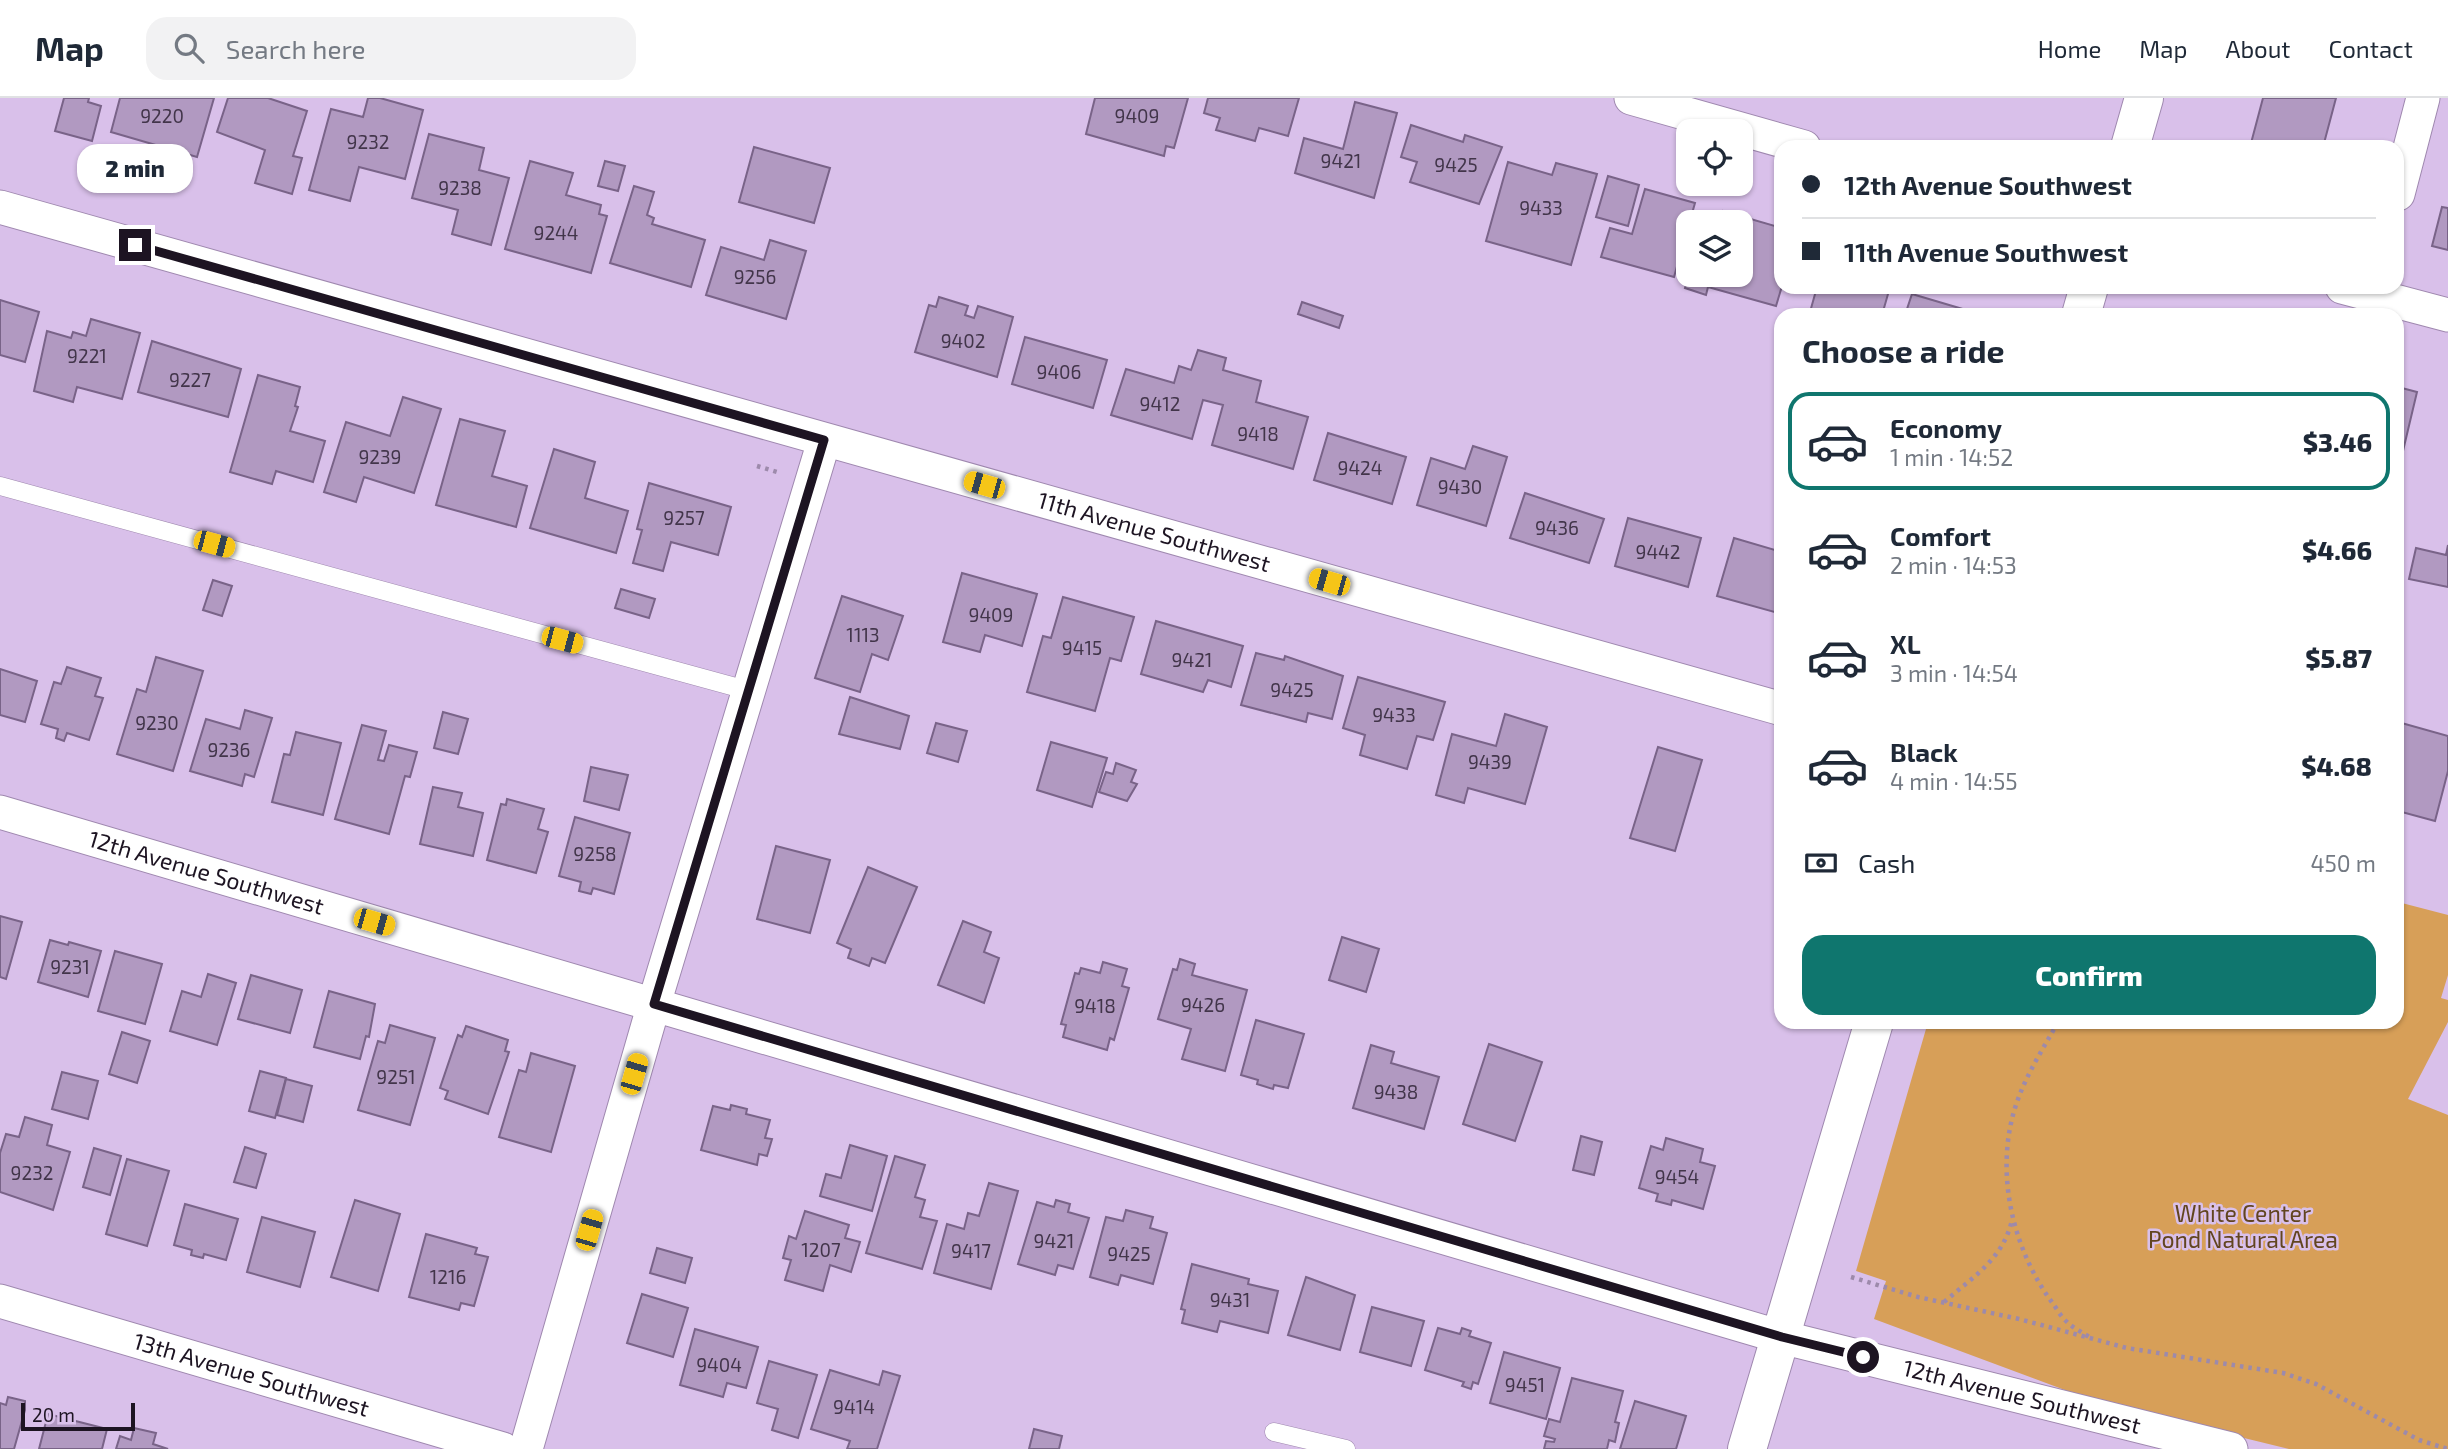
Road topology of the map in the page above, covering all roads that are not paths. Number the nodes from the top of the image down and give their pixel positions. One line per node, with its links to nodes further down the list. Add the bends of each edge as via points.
1 (1631, 98): 4 (street)
2 (2144, 98): 5 (main road)
3 (2423, 98): 6 (street)
4 (1779, 140)
5 (2132, 140)
6 (2404, 171)
7 (0, 207): 10 (street, 11th Avenue Southwest)
8 (2379, 294): 9 (street)
9 (2448, 314)
10 (824, 440): 12 (street); 13 (street, 11th Avenue Southwest)
11 (0, 486): 12 (lane)
12 (750, 691): 15 (street)
13 (1774, 707)
14 (0, 812): 15 (street, 12th Avenue Southwest)
15 (654, 1004): 18 (street, 12th Avenue Southwest); 21 (street)
16 (1872, 1029): 18 (main road)
17 (0, 1301): 20 (street, 13th Avenue Southwest)
18 (1782, 1337): 23 (main road); 24 (street, 12th Avenue Southwest)
19 (1274, 1432): 22 (lane)
20 (503, 1449)
21 (526, 1449)
22 (1346, 1449)
23 (1746, 1449)
24 (2231, 1449)

